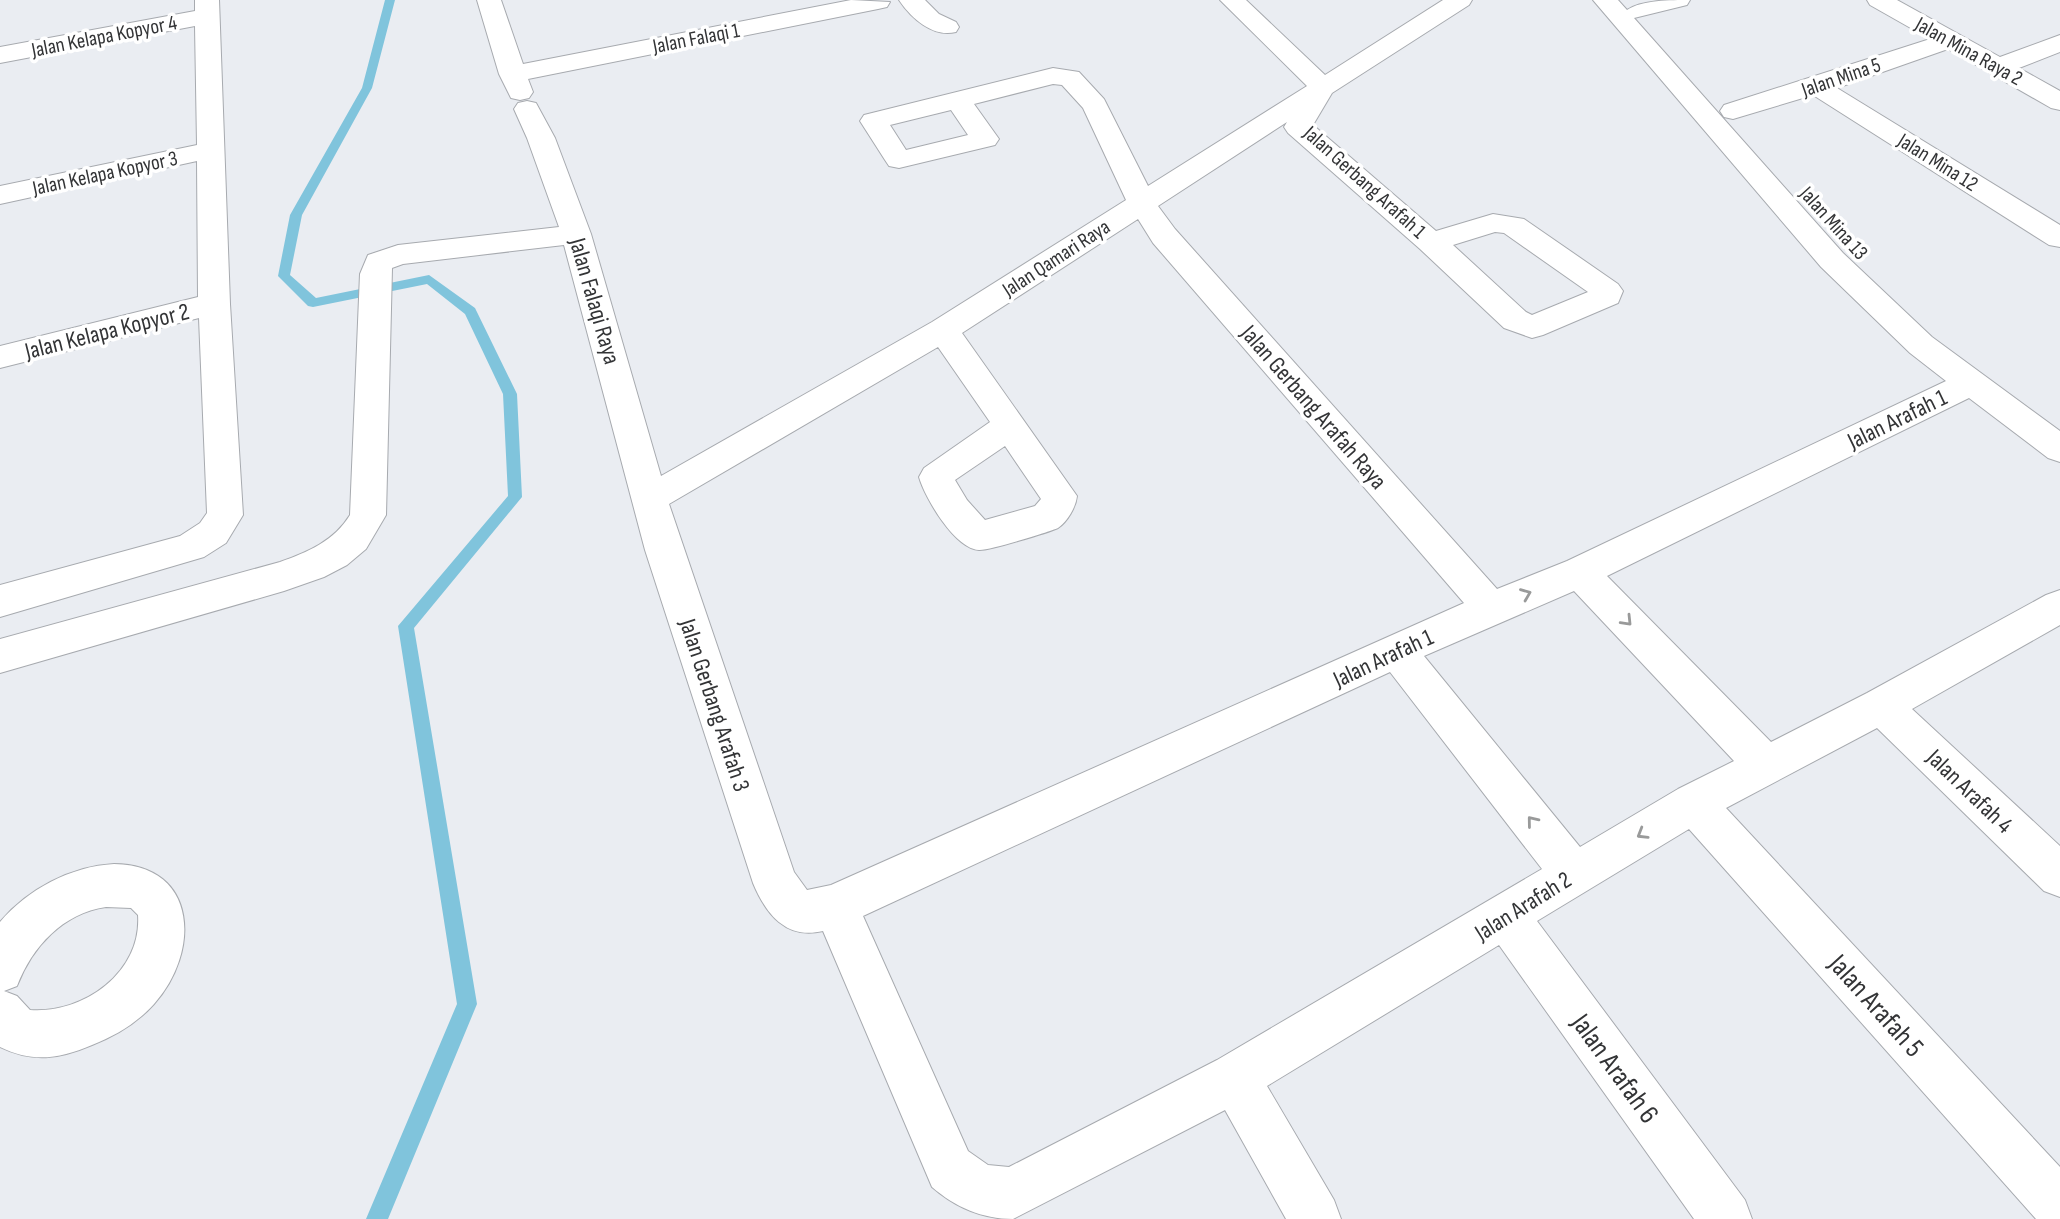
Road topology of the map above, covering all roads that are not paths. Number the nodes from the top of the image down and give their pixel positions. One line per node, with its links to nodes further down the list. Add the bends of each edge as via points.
1 (489, 0): 18 (street, Jalan Falaqi Raya)
2 (911, 0): 11 (street, via 930,19)
3 (1232, 0): 17 (street)
4 (1605, 0): 31 (street, via 1832,260)
5 (1678, 0): 9 (street)
6 (1879, 0): 12 (street, Jalan Mina Raya 2)
7 (879, 1): 18 (street, Jalan Falaqi 1)
8 (1456, 2): 17 (street, Jalan Qamari Raya)
9 (1633, 6): 21 (street, Jalan Mina 13)
10 (207, 8): 14 (street, Jalan Kelapa Kopyor 4); 22 (street)
11 (947, 27)
12 (1948, 40): 15 (street, Jalan Mina Raya 2); 16 (street, Jalan Mina 5)
13 (2060, 43): 15 (street)
14 (0, 55)
15 (1998, 67): 20 (street, Jalan Mina Raya 2)
16 (1816, 86): 21 (street, Jalan Mina 5); 26 (street, Jalan Mina 12)
17 (1323, 87): 24 (street, Jalan Qamari Raya); 27 (street, Jalan Gerbang Arafah 1, via 1298,127)
18 (520, 91): 25 (street, Jalan Falaqi Raya)
19 (958, 100): 24 (street, Jalan Gerbang Arafah Raya, via 1053,76 1070,78 1095,105)
20 (2060, 102)
21 (1733, 111): 32 (street, Jalan Mina 13, via 1916,313)
22 (211, 150): 23 (street, Jalan Kelapa Kopyor 3); 28 (street)
23 (0, 195)
24 (1142, 203): 29 (street, Jalan Qamari Raya); 38 (street, Jalan Gerbang Arafah Raya, via 1164,236)
25 (576, 234): 35 (street, Jalan Falaqi Raya); 41 (street, via 398,255 379,262 368,514 347,547 319,564 284,576)
26 (2060, 238)
27 (1431, 242): 27 (street, Jalan Gerbang Arafah 1, via 1523,325 1532,327 1606,296 1601,286 1514,226 1493,223)
28 (215, 304): 30 (street, Jalan Kelapa Kopyor 2); 37 (street, via 225,515 213,533 191,547)
29 (943, 330): 33 (street); 35 (street, Jalan Qamari Raya)
30 (0, 357)
31 (1969, 384): 34 (street); 36 (street, Jalan Arafah 1)
32 (2060, 423)
33 (1008, 427)
34 (2060, 449)
35 (651, 498): 47 (street, Jalan Gerbang Arafah 3, via 664,550 775,883)
36 (1580, 572): 38 (street, Jalan Arafah 1, one-way to 36); 43 (street, one-way to 43)
37 (0, 601)
38 (1491, 608): 40 (street, Jalan Arafah 1)
39 (2054, 618): 42 (street, Jalan Arafah 2)
40 (1397, 652): 45 (street, one-way to 40); 47 (street, Jalan Arafah 1)
41 (0, 656)
42 (1881, 706): 43 (street, Jalan Arafah 2); 46 (street, Jalan Arafah 4)
43 (1766, 766): 44 (street, Jalan Arafah 2)
44 (1693, 803): 45 (street, Jalan Arafah 2, one-way to 45); 53 (street, Jalan Arafah 5)
45 (1574, 874): 48 (street, Jalan Arafah 2)
46 (2060, 877)
47 (813, 907): 52 (street, Jalan Gerbang Arafah 3, via 950,1169)
48 (1506, 917): 51 (street, Jalan Arafah 2); 55 (street, Jalan Arafah 6)
49 (1, 962): 50 (street, via 22,930 51,905 83,889 114,884 141,888 158,903 164,926 158,955 140,985 111,1011 79,1028 45,1035 17,1030)
50 (0, 1013)
51 (1235, 1078): 52 (street, Jalan Arafah 2, via 1013,1193); 54 (street)
52 (983, 1191)
53 (2060, 1206)
54 (1315, 1219)
55 (1727, 1219)

